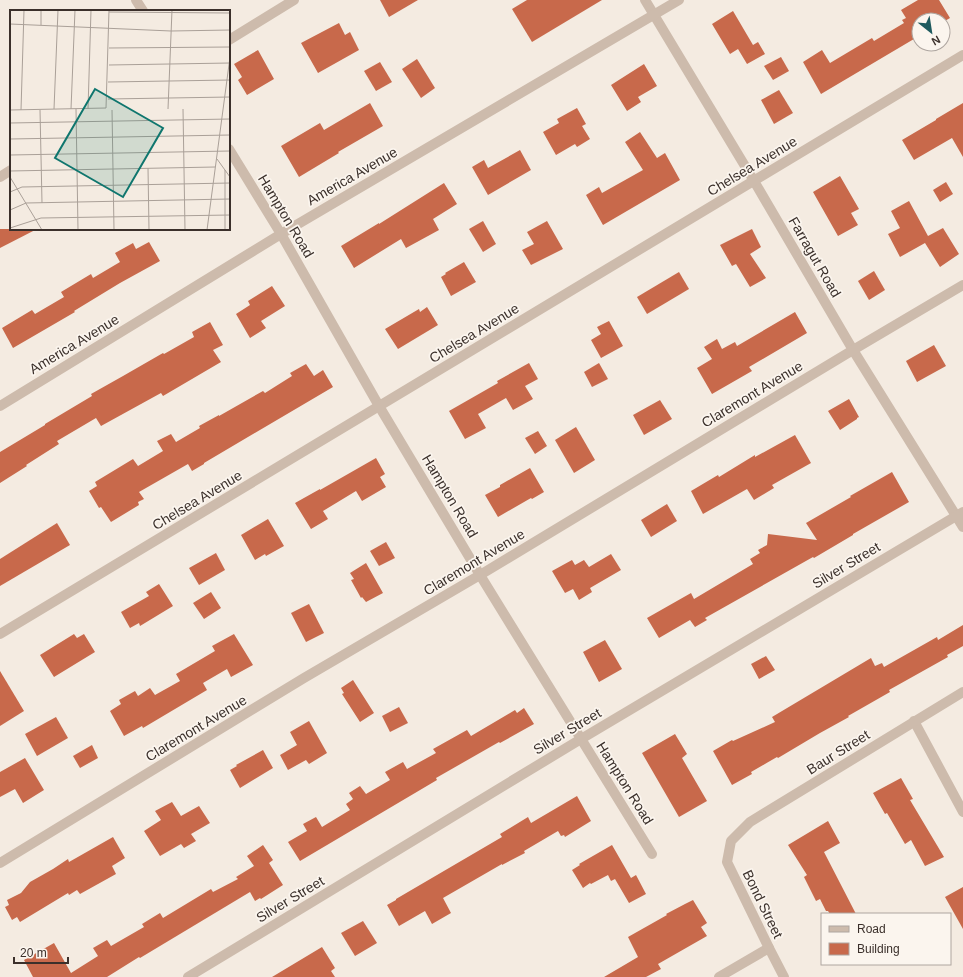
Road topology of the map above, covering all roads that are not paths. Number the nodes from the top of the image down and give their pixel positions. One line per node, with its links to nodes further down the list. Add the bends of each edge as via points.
1 (136, 0): 5 (street)
2 (294, 0): 7 (street)
3 (644, 0): 6 (street, Farragut Road)
4 (679, 0): 6 (street, America Avenue)
5 (142, 10)
6 (654, 15): 12 (street, Farragut Road); 13 (street, America Avenue)
7 (230, 39)
8 (963, 55): 12 (street, Chelsea Avenue)
9 (230, 151): 13 (street, Hampton Road)
10 (10, 171): 11 (street)
11 (0, 177)
12 (754, 181): 15 (street, Farragut Road); 17 (street, Chelsea Avenue)
13 (281, 234): 16 (street, America Avenue); 17 (street, Hampton Road)
14 (963, 285): 15 (street, Claremont Avenue)
15 (853, 350): 18 (street, Farragut Road); 20 (street, Claremont Avenue)
16 (0, 406)
17 (379, 406): 20 (street, Hampton Road); 21 (street, Chelsea Avenue)
18 (960, 514): 19 (street, Farragut Road); 24 (street, Silver Street)
19 (963, 528)
20 (480, 575): 24 (street, Hampton Road); 28 (street, Claremont Avenue, via 304,678)
21 (0, 634)
22 (963, 692): 23 (street, Baur Street)
23 (914, 721): 25 (street); 26 (street, Baur Street, via 750,822)
24 (581, 739): 27 (street, Hampton Road); 30 (street, Silver Street)
25 (963, 812)
26 (731, 841): 29 (street, Bond Street, via 727,862)
27 (652, 854)
28 (0, 863)
29 (769, 948): 31 (street); 32 (street, Bond Street)
30 (188, 977)
31 (719, 977)
32 (784, 977)

